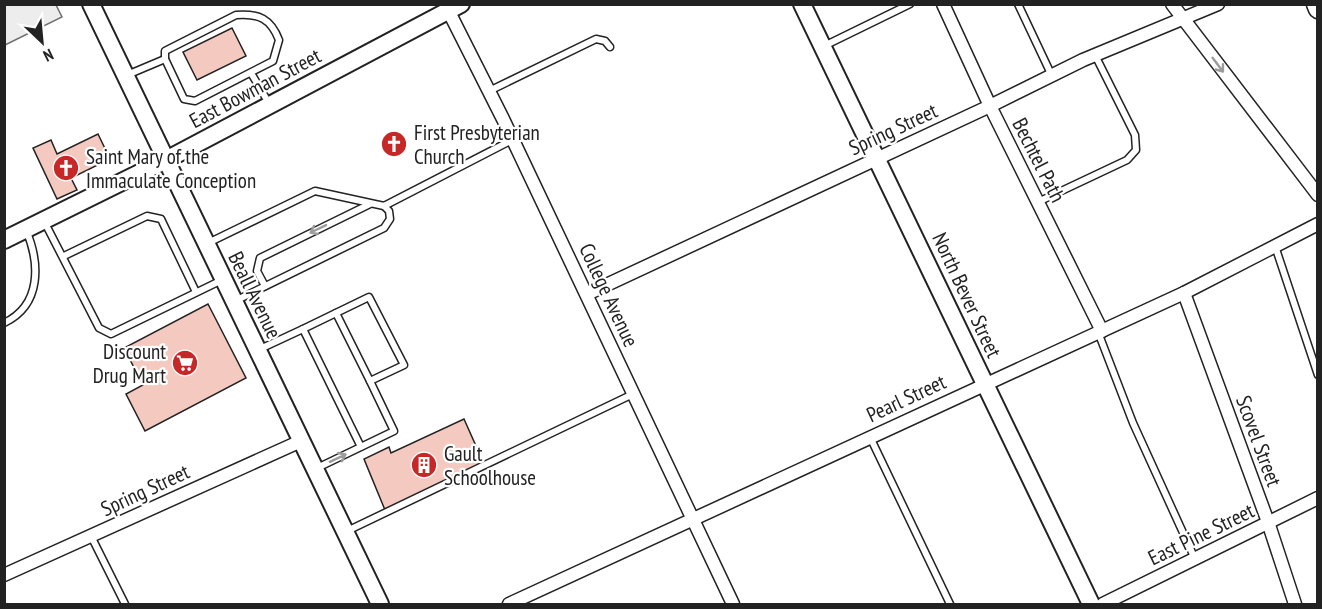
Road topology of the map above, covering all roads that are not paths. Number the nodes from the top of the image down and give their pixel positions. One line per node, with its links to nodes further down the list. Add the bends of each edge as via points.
1 (91, 4): 15 (main road, Beall Avenue)
2 (802, 4): 10 (main road, North Bever Street)
3 (910, 4): 10 (lane)
4 (943, 4): 19 (street, Bechtel Path)
5 (1018, 4): 16 (lane)
6 (1172, 4): 9 (street)
7 (1218, 4): 9 (street, Spring Street)
8 (452, 6): 17 (street, College Avenue); 18 (main road, East Bowman Street)
9 (1183, 19): 12 (street, Spring Street); 23 (street, one-way to 23)
10 (823, 46): 21 (main road, North Bever Street)
11 (610, 47): 17 (lane, via 596,39)
12 (1095, 55): 16 (street, Spring Street); 24 (lane, via 1135,135 1136,150 1128,160)
13 (165, 59): 14 (lane, via 189,102); 14 (lane, via 168,48 232,16 263,17 269,21 279,44 273,61); 15 (lane)
14 (252, 73): 18 (lane)
15 (124, 76): 22 (main road, Beall Avenue)
16 (1052, 76): 19 (street, Spring Street)
17 (489, 91): 20 (street, College Avenue)
18 (271, 105): 22 (main road, East Bowman Street)
19 (990, 106): 21 (street, Spring Street); 24 (street, Bechtel Path)
20 (513, 140): 26 (lane); 38 (street, College Avenue)
21 (878, 157): 38 (street, Spring Street); 47 (main road, North Bever Street)
22 (164, 161): 27 (main road, East Bowman Street); 31 (main road, Beall Avenue)
23 (1317, 195)
24 (1038, 202): 43 (street, Bechtel Path)
25 (371, 203): 26 (lane); 31 (lane, via 315,191); 35 (lane, one-way to 35, via 260,258 257,270)
26 (384, 206): 35 (lane, via 390,212 384,228)
27 (44, 220): 29 (main road, East Bowman Street); 33 (lane)
28 (1317, 224): 32 (street, Pearl Street)
29 (26, 229): 30 (main road, East Bowman Street); 41 (lane, via 35,257 34,291 20,314)
30 (4, 240)
31 (205, 245): 34 (main road, Beall Avenue)
32 (1275, 246): 37 (street, Pearl Street); 45 (lane)
33 (64, 256): 36 (lane, via 154,215 161,219); 36 (lane, via 105,333 111,334)
34 (222, 280): 36 (lane); 39 (main road, Beall Avenue)
35 (265, 286): 39 (lane)
36 (196, 292)
37 (1184, 293): 43 (street, Pearl Street); 55 (street, Scovel Street)
38 (587, 294): 48 (street, College Avenue)
39 (233, 302): 44 (main road, Beall Avenue)
40 (336, 313): 42 (lane); 46 (lane); 46 (lane, via 369,297 404,365)
41 (4, 323)
42 (303, 329): 44 (lane); 51 (lane)
43 (1100, 332): 47 (street, Pearl Street); 58 (lane, via 1133,423)
44 (256, 350): 50 (main road, Beall Avenue)
45 (1317, 375)
46 (370, 381): 51 (lane, via 394,431)
47 (984, 384): 49 (street, Pearl Street); 65 (main road, North Bever Street)
48 (634, 393): 54 (street, College Avenue); 56 (lane)
49 (869, 436): 54 (street, Pearl Street); 64 (lane)
50 (301, 441): 52 (main road, Beall Avenue); 57 (street, Spring Street)
51 (362, 447): 52 (lane, one-way to 51)
52 (314, 469): 56 (main road, Beall Avenue)
53 (1317, 498): 55 (street, East Pine Street)
54 (693, 519): 62 (street, Pearl Street); 63 (street, College Avenue)
55 (1268, 522): 58 (street, East Pine Street); 67 (street, Scovel Street)
56 (345, 532): 61 (main road, Beall Avenue)
57 (91, 536): 59 (street, Spring Street); 60 (lane)
58 (1195, 558): 66 (street, East Pine Street)
59 (4, 574)
60 (125, 604)
61 (380, 604)
62 (509, 604)
63 (733, 604)
64 (950, 604)
65 (1091, 604)
66 (1103, 604)
67 (1295, 604)

